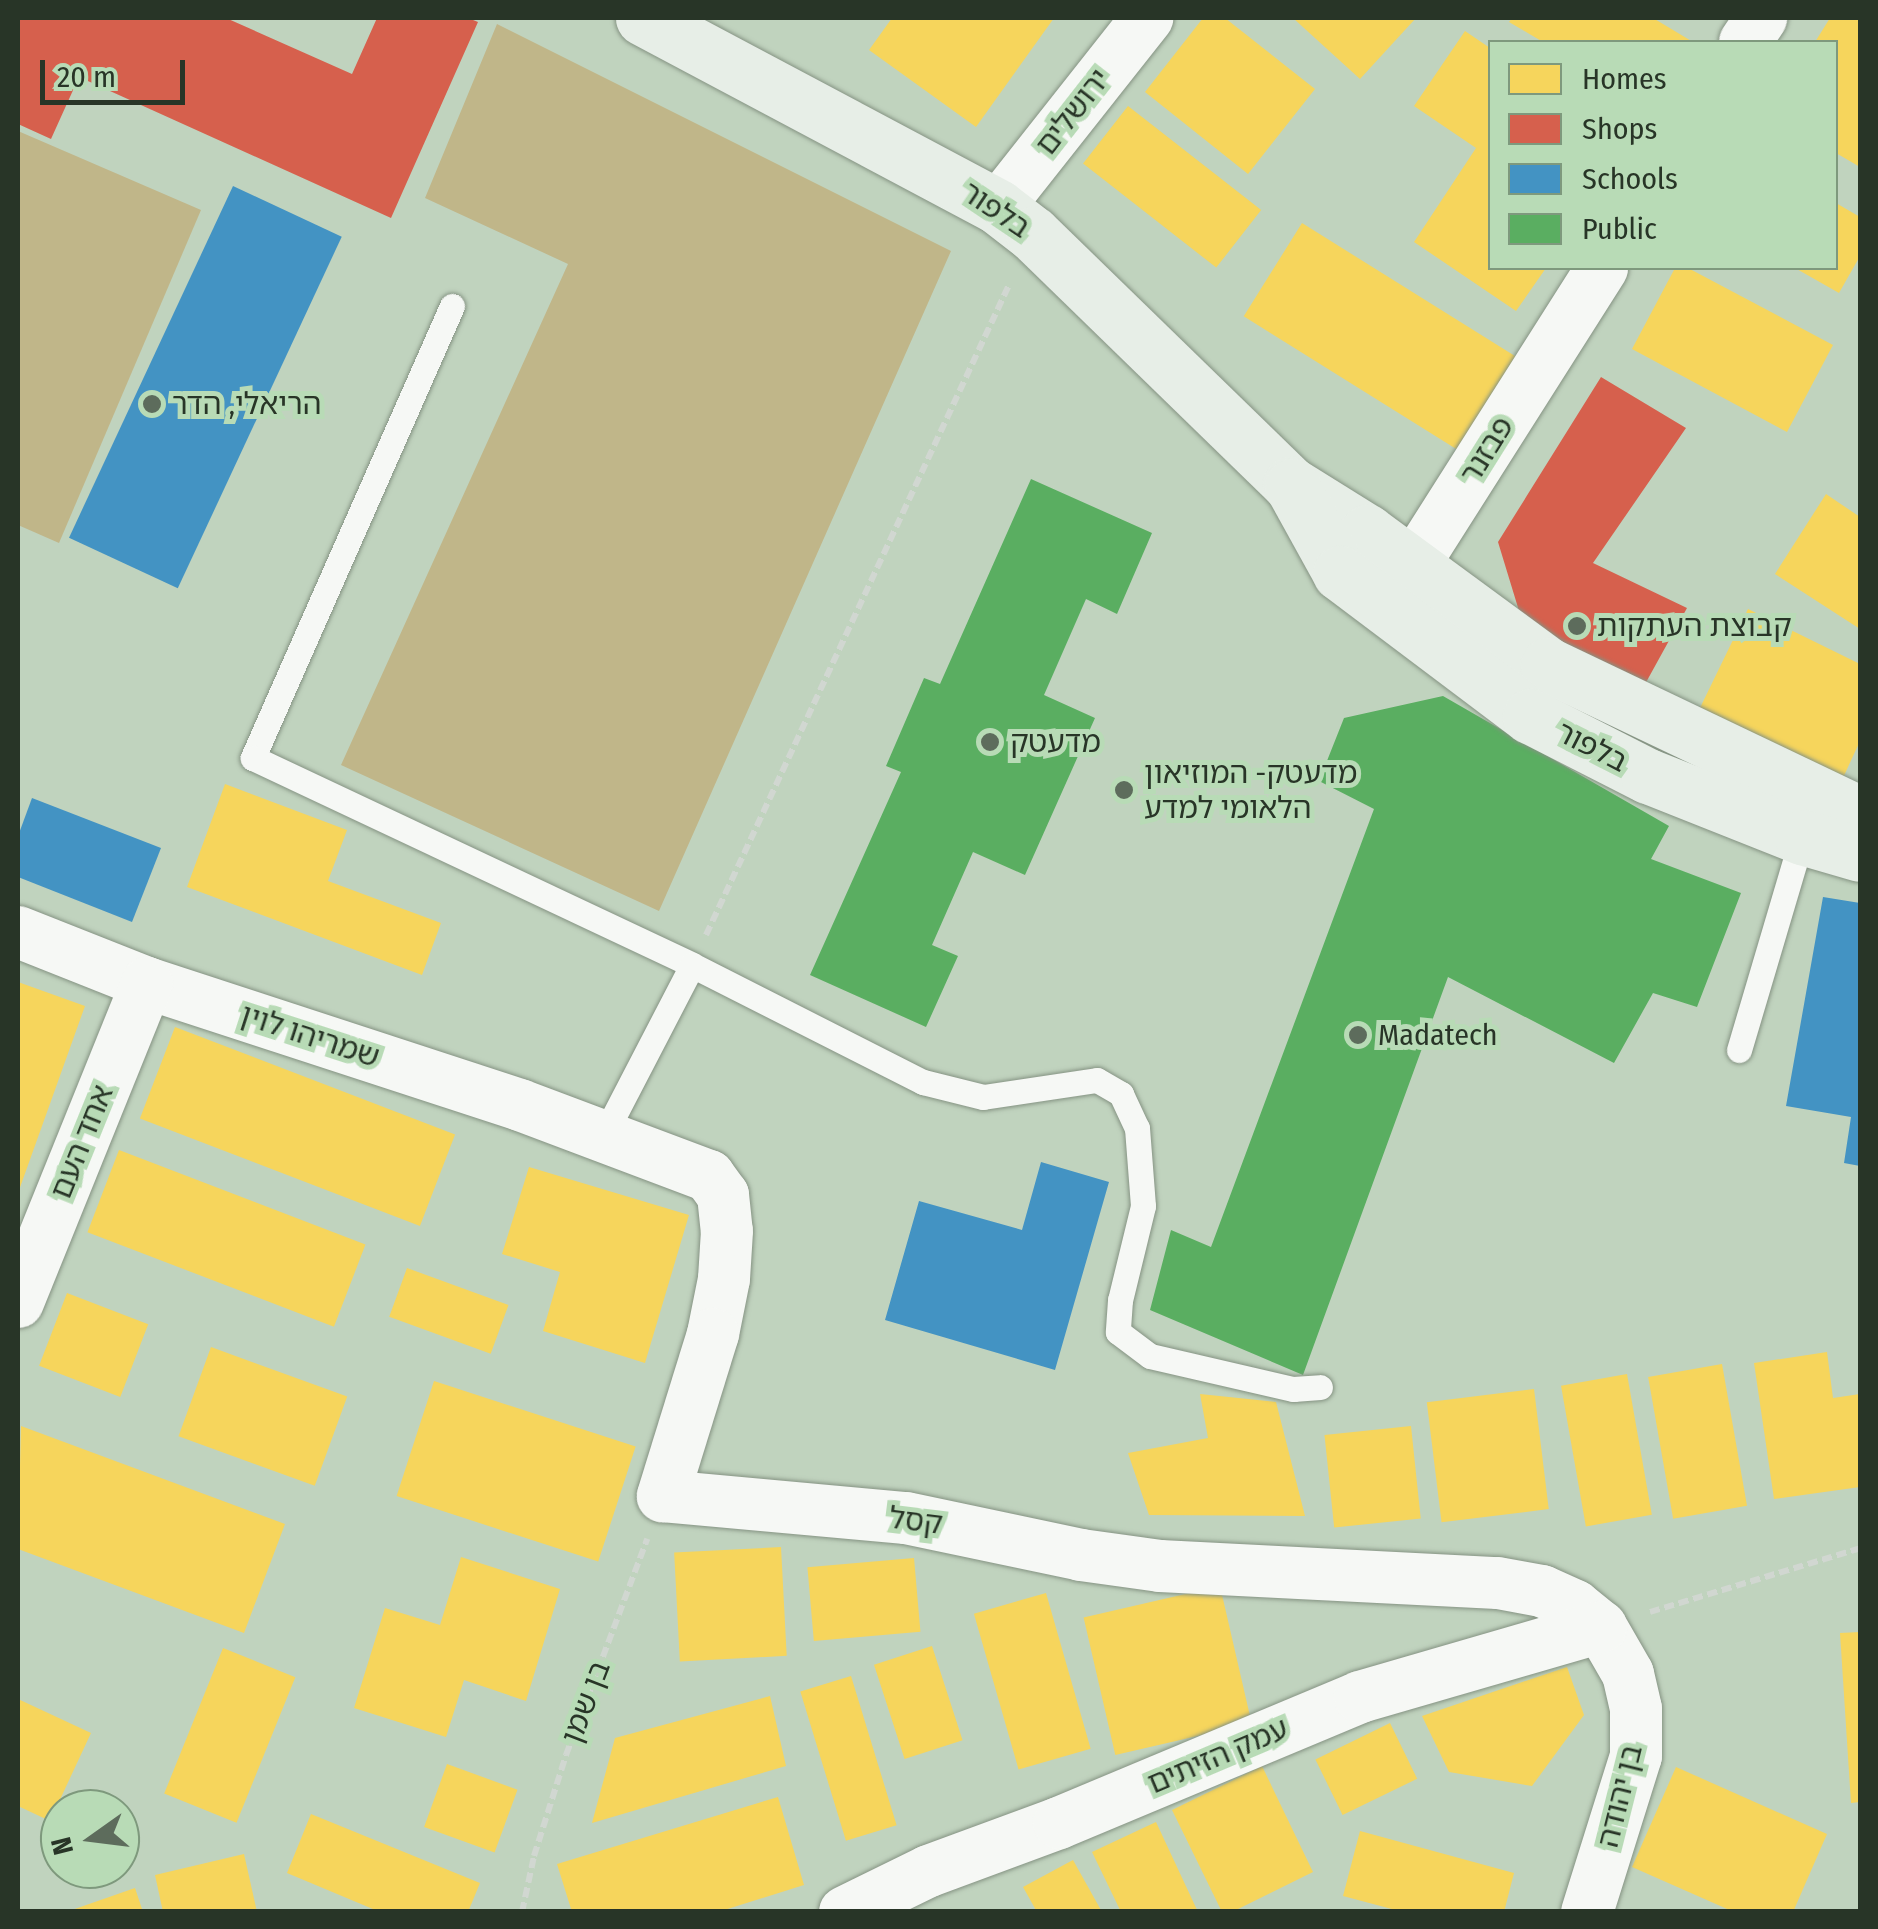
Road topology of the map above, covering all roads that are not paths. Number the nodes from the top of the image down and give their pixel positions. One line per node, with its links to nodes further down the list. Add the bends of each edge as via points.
1 (643, 18): 5 (street, בלפור)
2 (1147, 18): 5 (street, ירושלים)
3 (1761, 18): 4 (street)
4 (1746, 40)
5 (1016, 220): 8 (street, בלפור)
6 (1601, 270): 9 (street, פבזנר)
7 (452, 306): 15 (lane, via 254,758)
8 (1290, 484): 9 (street, בלפור); 10 (street, בלפור)
9 (1413, 566): 10 (street, via 1388,580); 11 (street, בלפור, via 1548,665)
10 (1340, 573): 12 (street, בלפור, via 1530,716 1648,776)
11 (1860, 813)
12 (1802, 838): 13 (street, בלפור); 17 (lane)
13 (1860, 854)
14 (18, 932): 16 (street, שמריהו לוין)
15 (692, 965): 18 (lane); 20 (lane, via 922,1082 983,1097 1096,1080 1121,1094 1137,1128 1143,1206 1118,1332 1150,1356 1293,1388)
16 (147, 983): 18 (street, שמריהו לוין); 19 (street, אחד העם)
17 (1740, 1050)
18 (604, 1135): 21 (street, קסל, via 709,1176 723,1195 724,1280 664,1496 906,1518 1140,1564 1498,1583 1542,1590)
19 (18, 1302)
20 (1320, 1387)
21 (1601, 1627): 22 (street, עמק הזיתים, via 1360,1696 929,1871); 23 (street, בן יהודה, via 1628,1674 1636,1756)
22 (846, 1912)
23 (1587, 1912)

